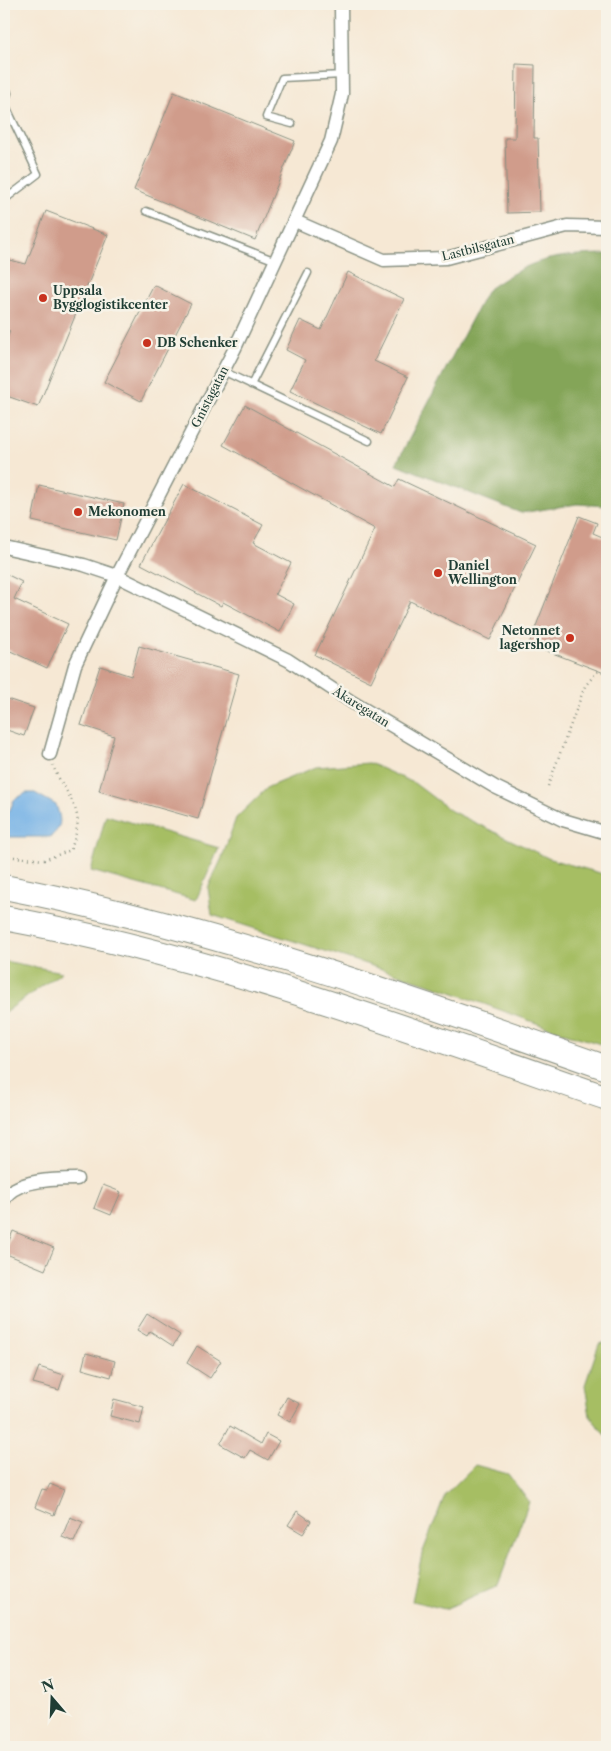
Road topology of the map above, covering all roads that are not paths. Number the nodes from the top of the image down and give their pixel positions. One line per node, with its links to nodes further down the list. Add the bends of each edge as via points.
1 (341, 4): 2 (street, Gnistagatan)
2 (342, 75): 4 (lane, via 282,78 266,117); 7 (street, Gnistagatan, via 342,94 331,141)
3 (4, 94): 5 (lane, via 6,106 38,174)
4 (292, 124)
5 (4, 200)
6 (146, 211): 9 (lane)
7 (295, 221): 8 (street, Lastbilsgatan, via 384,260 446,258 567,226); 9 (street, Gnistagatan)
8 (607, 227)
9 (276, 261): 11 (street, Gnistagatan)
10 (308, 273): 12 (lane)
11 (223, 372): 12 (lane); 15 (street, Gnistagatan)
12 (251, 385): 13 (lane)
13 (370, 441)
14 (4, 546): 15 (street, Åkaregatan)
15 (117, 576): 16 (street, Gnistagatan, via 75,665); 17 (street, Åkaregatan, via 288,660 495,787 563,820)
16 (50, 754)
17 (607, 833)
18 (4, 887): 20 (highway, via 194,931 431,1006)
19 (4, 918): 21 (highway, via 185,958 424,1034)
20 (607, 1068)
21 (607, 1098)
22 (77, 1179): 23 (street, via 53,1179 22,1186 6,1195)
23 (4, 1200)

